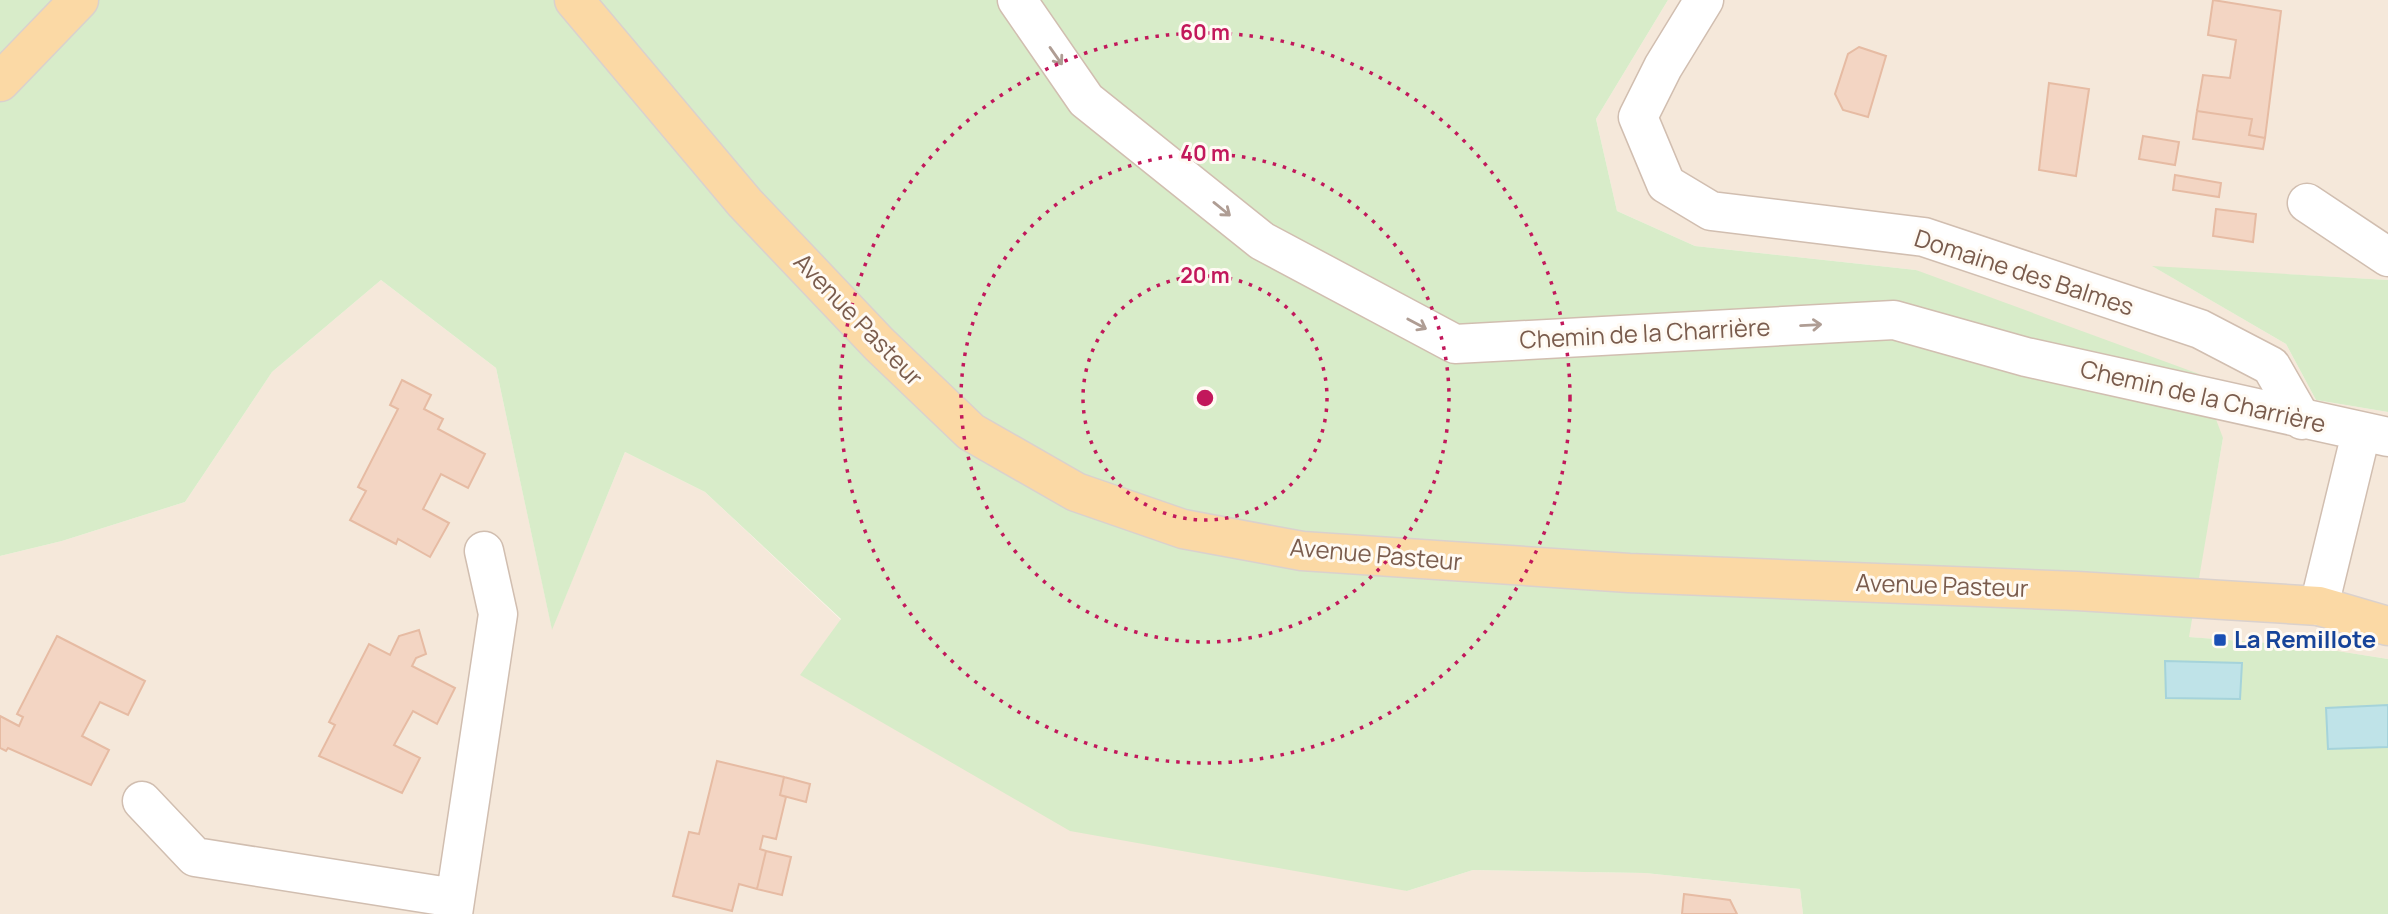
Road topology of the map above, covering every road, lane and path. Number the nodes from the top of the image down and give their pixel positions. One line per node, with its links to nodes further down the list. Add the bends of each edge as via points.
1 (79, 0): 5 (main road)
2 (574, 0): 11 (main road, Avenue Pasteur, via 745,203 879,344 971,432 1076,492 1183,529 1302,551 1629,573)
3 (1017, 0): 8 (street, Chemin de la Charrière, one-way to 8, via 1086,100 1262,242 1455,344 1894,320 2026,357)
4 (1704, 0): 8 (street, Domaine des Balmes, via 1638,117 1667,184 1711,211 1924,237 2200,329 2271,366)
5 (0, 82)
6 (2306, 203): 7 (street)
7 (2388, 257)
8 (2302, 420): 9 (street, Chemin de la Charrière)
9 (2375, 435): 11 (street)
10 (484, 551): 14 (street, via 498,614)
11 (2319, 606): 12 (main road, Avenue Pasteur)
12 (2388, 626)
13 (142, 801): 14 (street, via 195,857)
14 (454, 906)

